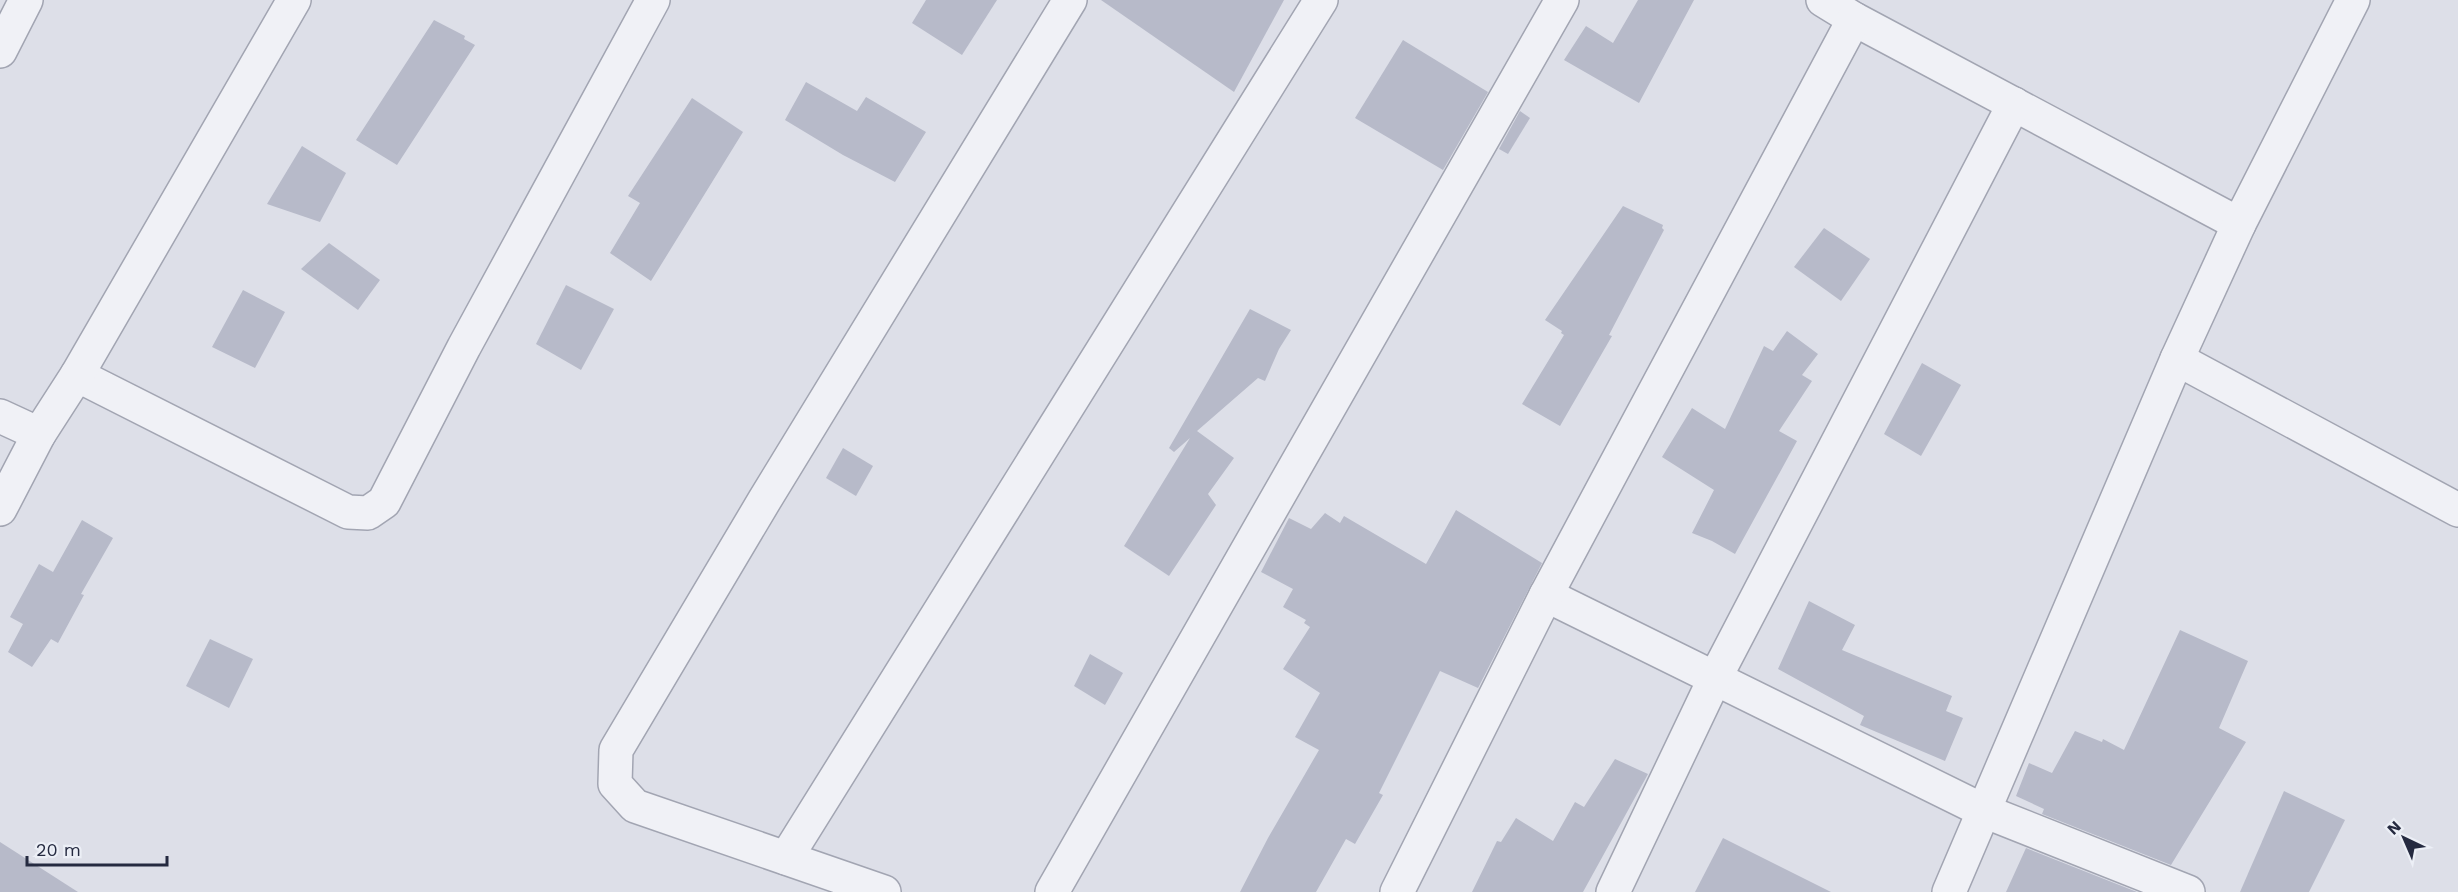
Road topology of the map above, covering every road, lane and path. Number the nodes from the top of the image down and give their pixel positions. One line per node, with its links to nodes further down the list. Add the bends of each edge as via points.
1 (26, 0): 10 (street)
2 (294, 0): 14 (street)
3 (652, 0): 14 (street, via 384,502 368,513 348,512)
4 (1070, 0): 23 (street, via 616,750 615,784 635,806)
5 (1321, 0): 23 (street)
6 (1562, 0): 26 (street)
7 (1823, 0): 9 (street)
8 (2353, 0): 12 (street)
9 (1854, 19): 11 (street); 20 (street)
10 (0, 51)
11 (2014, 104): 12 (street); 21 (street)
12 (2240, 224): 13 (street)
13 (2177, 359): 19 (street); 22 (street)
14 (77, 375): 16 (street)
15 (0, 416): 16 (street)
16 (39, 434): 17 (street); 18 (street)
17 (0, 458)
18 (0, 509)
19 (2458, 510)
20 (1546, 595): 21 (street); 27 (street)
21 (1715, 678): 22 (street); 28 (street)
22 (1983, 811): 24 (street); 29 (street)
23 (786, 858): 25 (street)
24 (2175, 890)
25 (884, 892)
26 (1052, 892)
27 (1397, 892)
28 (1612, 892)
29 (1949, 892)

